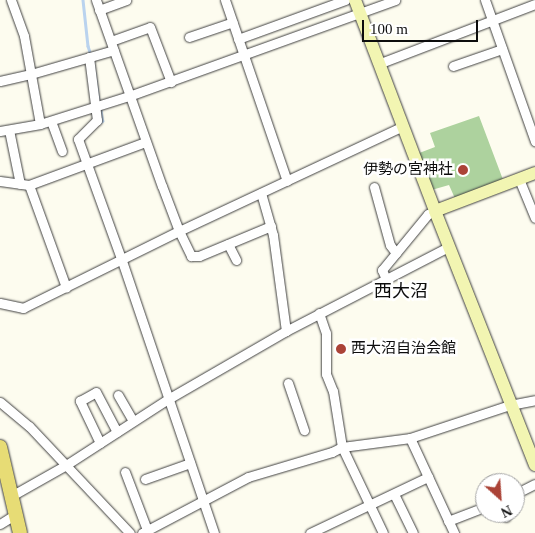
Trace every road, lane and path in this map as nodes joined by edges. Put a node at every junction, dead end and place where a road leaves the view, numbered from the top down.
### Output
1 (11, 0) edge
2 (96, 0) edge
3 (126, 0) edge
4 (225, 0) edge
5 (345, 0) edge
6 (355, 0) edge
7 (395, 0) edge
8 (485, 0) edge
9 (535, 4) edge
10 (99, 10) junction
11 (360, 12) junction
12 (492, 20) junction
13 (233, 22) junction
14 (189, 37) dead end
15 (238, 39) junction
16 (113, 45) junction
17 (502, 49) junction
18 (244, 56) junction
19 (88, 57) junction
20 (378, 64) junction
21 (453, 66) dead end
22 (31, 74) junction
23 (0, 80) edge
24 (171, 82) junction
25 (129, 96) junction
26 (96, 106) junction
27 (51, 121) junction
28 (40, 124) junction
29 (403, 126) junction
30 (5, 131) edge
31 (535, 141) edge
32 (145, 142) junction
33 (62, 150) dead end
34 (86, 163) junction
35 (535, 174) edge
36 (519, 180) junction
37 (0, 181) edge
38 (288, 181) junction
39 (24, 185) junction
40 (374, 187) dead end
41 (261, 193) junction
42 (435, 211) junction
43 (535, 218) edge
44 (271, 226) junction
45 (179, 231) junction
46 (228, 244) junction
47 (448, 248) junction
48 (396, 253) junction
49 (236, 260) dead end
50 (122, 261) junction
51 (386, 279) junction
52 (66, 287) junction
53 (0, 302) edge
54 (319, 313) junction
55 (286, 331) junction
56 (288, 383) dead end
57 (118, 395) dead end
58 (168, 399) junction
59 (535, 400) edge
60 (0, 402) edge
61 (510, 405) junction
62 (133, 421) junction
63 (304, 430) dead end
64 (117, 432) junction
65 (410, 438) junction
66 (100, 442) junction
67 (0, 447) edge
68 (342, 447) junction
69 (190, 463) junction
70 (66, 465) junction
71 (535, 465) edge
72 (125, 472) dead end
73 (428, 478) junction
74 (145, 479) dead end
75 (394, 494) junction
76 (12, 496) junction
77 (203, 501) junction
78 (370, 506) junction
79 (475, 511) edge
80 (16, 514) junction
81 (448, 521) junction
82 (0, 524) edge
83 (144, 532) edge
84 (20, 533) edge
85 (130, 533) edge
86 (214, 533) edge
87 (310, 533) edge
88 (382, 533) edge
89 (413, 533) edge
90 (454, 533) edge

1 - 22 street
2 - 10 street
3 - 10 street
4 - 13 street
5 - 15 street
6 - 11 street
7 - 11 street
8 - 12 street
9 - 12 street
10 - 16 street
11 - 18 street
11 - 20 street
12 - 17 street
12 - 20 street
13 - 14 street
13 - 15 street
15 - 18 street
16 - 19 street
16 - 24 street
16 - 25 street
17 - 21 street
17 - 31 street
18 - 24 street
18 - 38 street
19 - 22 street
19 - 26 street
20 - 29 street
22 - 23 street
22 - 28 street
24 - 25 street
25 - 26 street
25 - 32 street
26 - 27 street
26 - 34 street
27 - 28 street
27 - 33 street
28 - 30 street
29 - 38 street
29 - 42 street
30 - 39 street
32 - 34 street
32 - 45 street
34 - 39 street
34 - 50 street
35 - 36 street
36 - 42 street
36 - 43 street
37 - 39 street
38 - 41 street
39 - 52 street
40 - 48 street
41 - 44 street
41 - 45 street
42 - 47 street
42 - 48 street
44 - 46 street
44 - 55 street
45 - 46 street
45 - 50 street
46 - 49 street
47 - 51 street
47 - 61 street
48 - 51 street
50 - 52 street
50 - 58 street
51 - 54 street
52 - 53 street
54 - 55 street
54 - 68 street
55 - 58 street
56 - 63 street
57 - 62 street
58 - 62 street
58 - 69 street
59 - 61 street
60 - 70 street
61 - 65 street
61 - 71 street
62 - 64 street
64 - 66 street
64 - 66 street
65 - 68 street
65 - 73 street
66 - 70 street
67 - 76 main road
68 - 77 street
68 - 78 street
69 - 74 street
69 - 77 street
70 - 76 street
70 - 85 street
72 - 83 street
73 - 75 street
73 - 81 street
75 - 78 street
75 - 89 street
76 - 80 main road
77 - 83 street
77 - 86 street
78 - 87 street
78 - 88 street
79 - 81 street
80 - 82 street
80 - 84 main road
81 - 90 street

